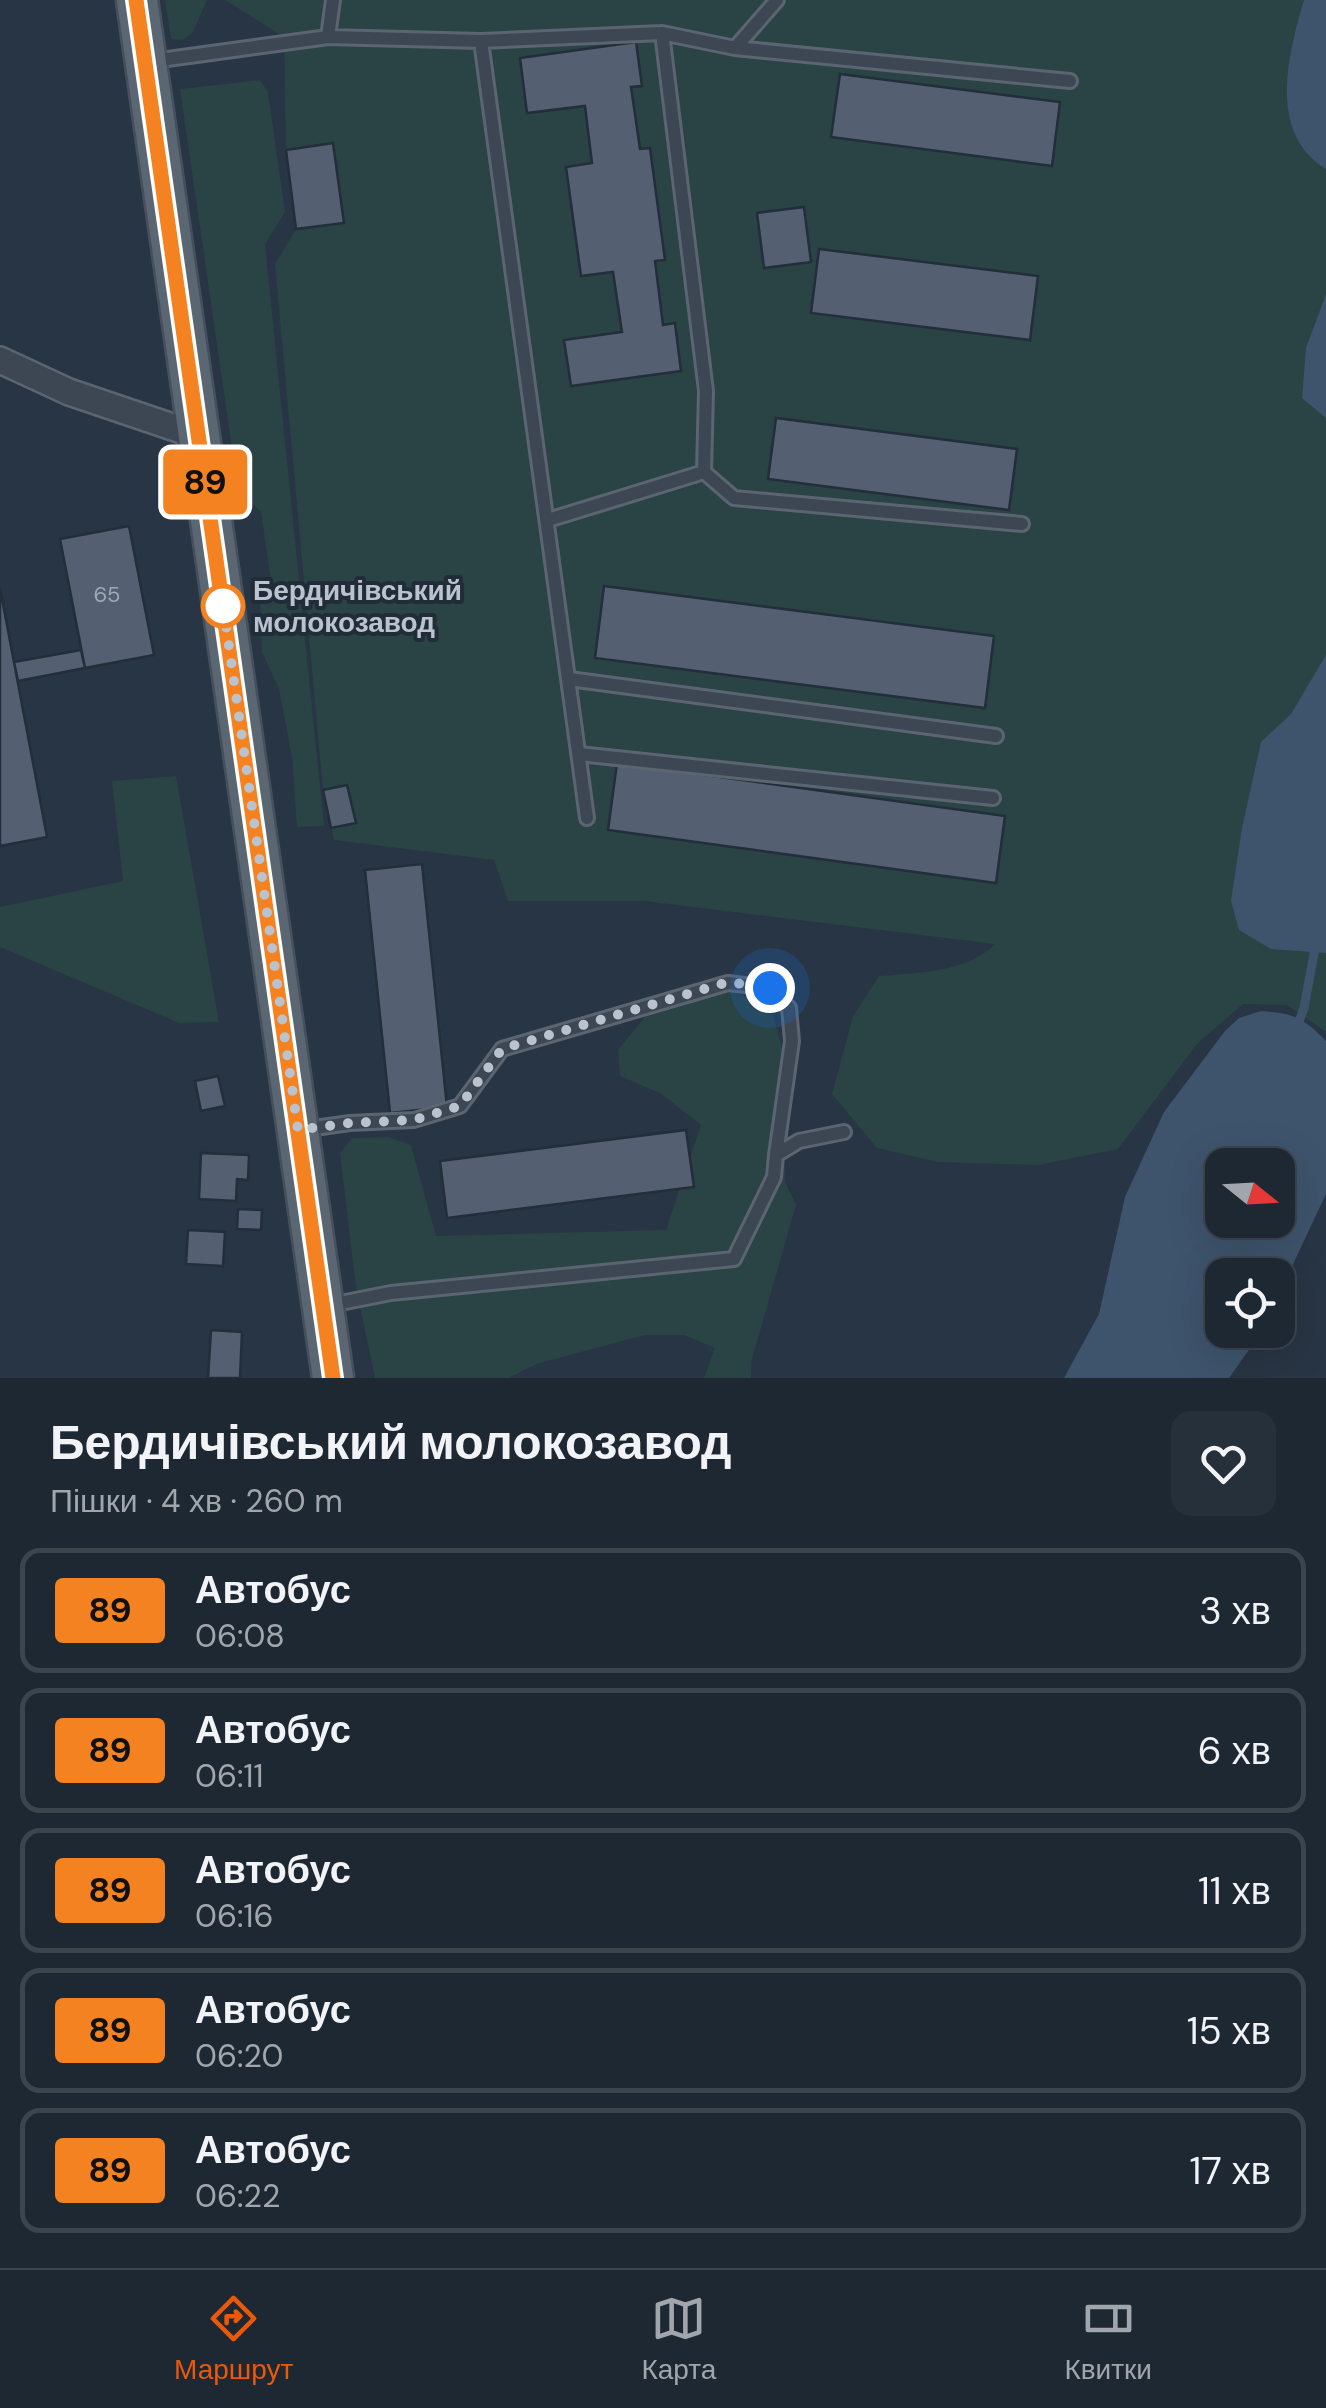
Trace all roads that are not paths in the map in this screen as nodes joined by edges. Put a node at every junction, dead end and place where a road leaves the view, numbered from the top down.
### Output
1 (136, 0) edge
2 (332, 0) edge
3 (777, 0) edge
4 (662, 33) junction
5 (328, 37) junction
6 (481, 42) junction
7 (735, 48) junction
8 (146, 62) junction
9 (1070, 81) dead end
10 (0, 360) edge
11 (199, 436) junction
12 (704, 472) junction
13 (548, 520) junction
14 (1022, 524) dead end
15 (569, 679) junction
16 (996, 736) dead end
17 (579, 754) junction
18 (993, 798) dead end
19 (588, 818) dead end
20 (298, 1130) junction
21 (844, 1132) dead end
22 (776, 1155) junction
23 (323, 1306) junction
24 (333, 1378) edge

1 - 8 main road
2 - 5 lane
3 - 7 lane
4 - 6 lane
4 - 7 lane
4 - 12 lane
5 - 6 lane
5 - 8 lane
6 - 13 lane
7 - 9 lane
8 - 11 main road
10 - 11 street
11 - 20 main road
12 - 13 lane
12 - 14 lane
13 - 15 lane
15 - 16 lane
15 - 17 lane
17 - 18 lane
17 - 19 lane
20 - 22 lane
20 - 23 main road
21 - 22 lane
22 - 23 lane
23 - 24 main road

